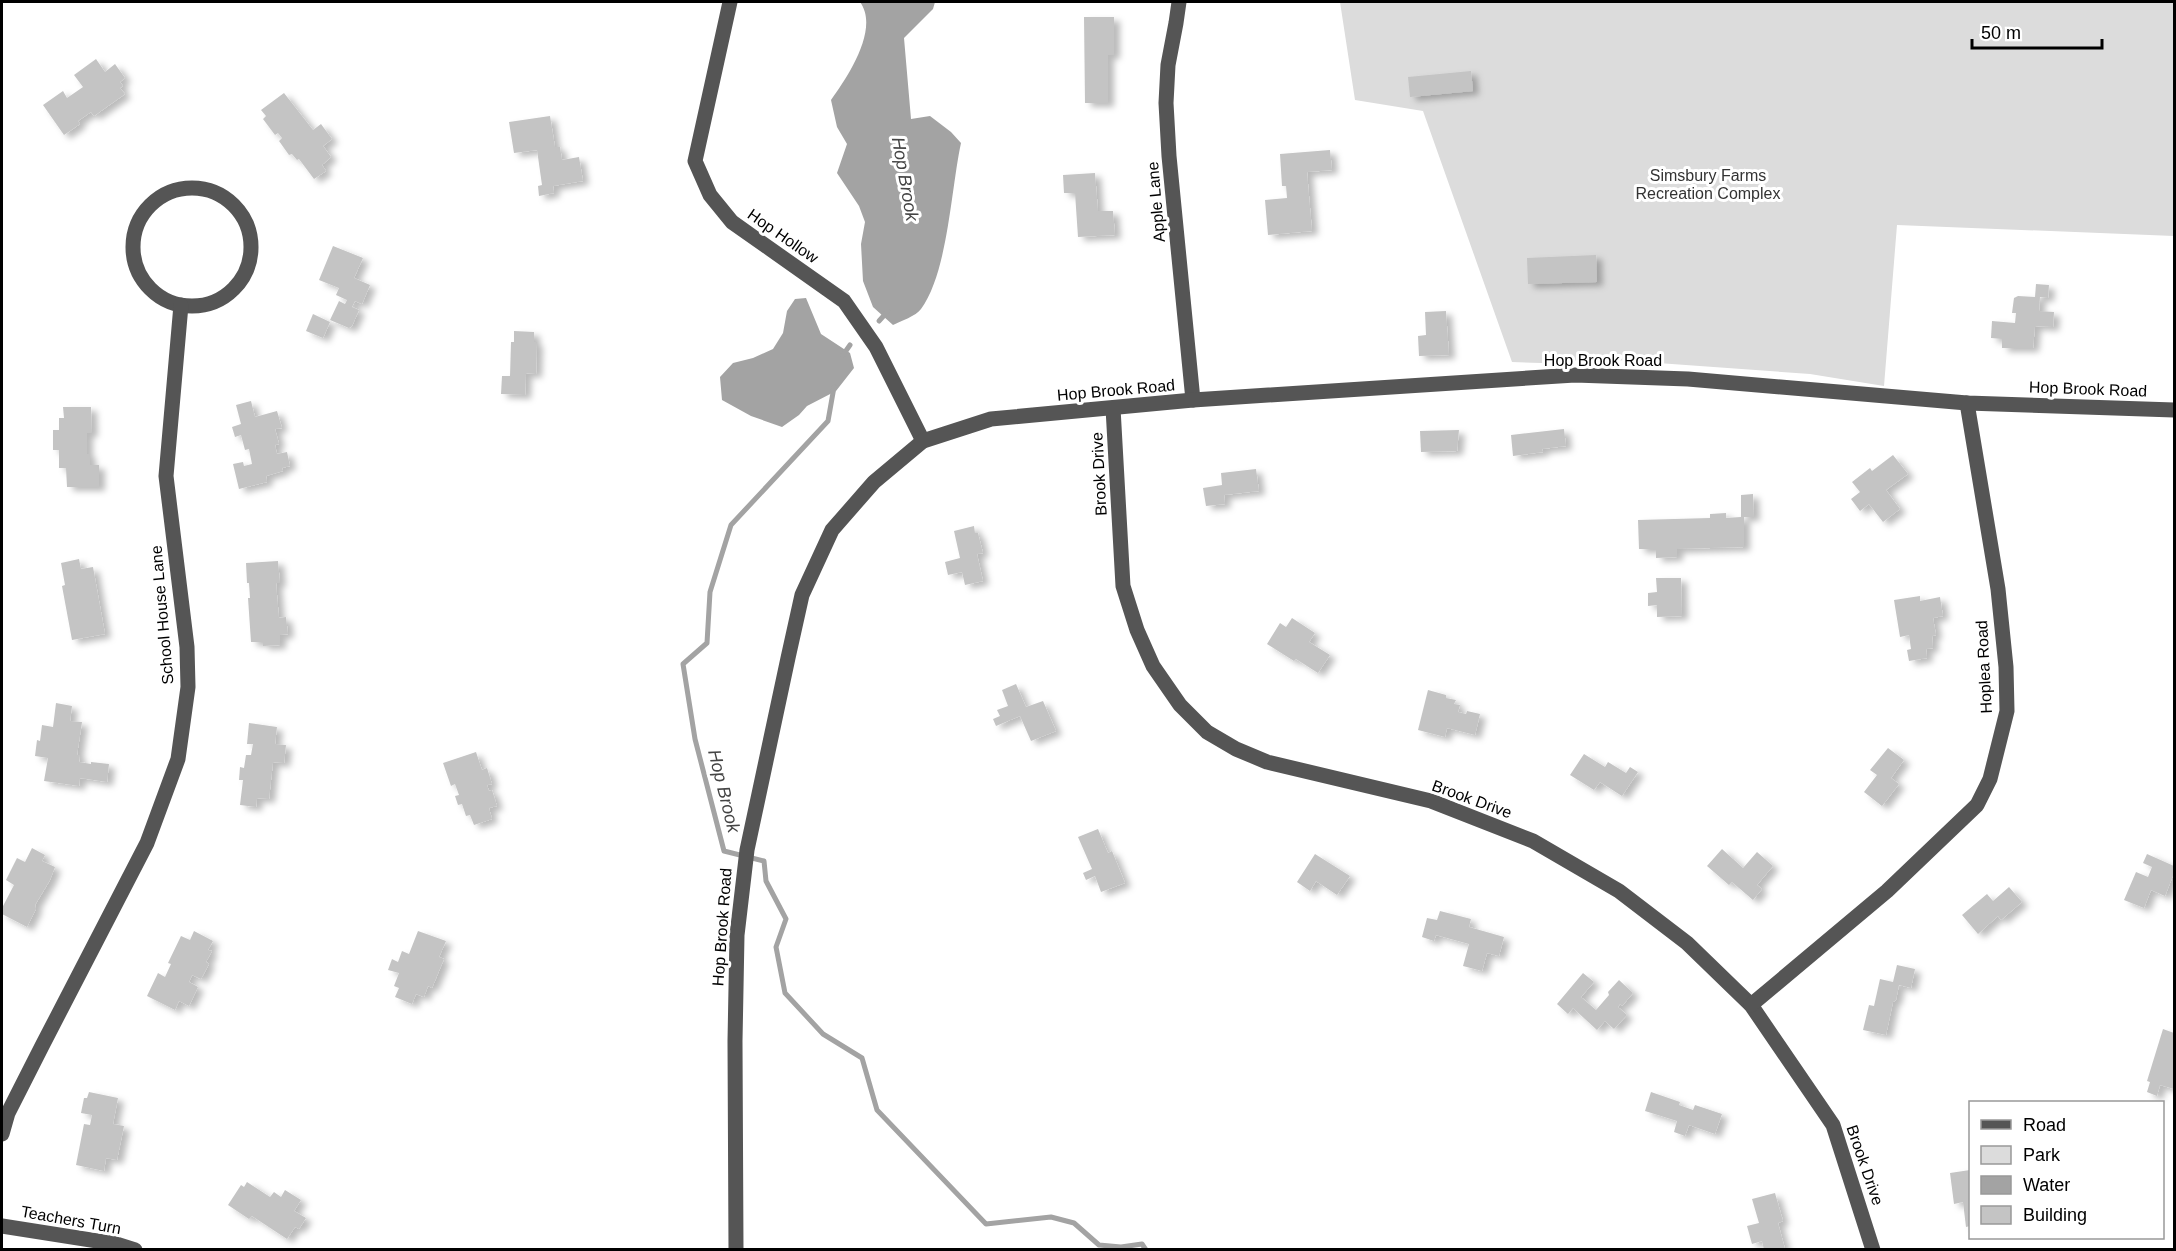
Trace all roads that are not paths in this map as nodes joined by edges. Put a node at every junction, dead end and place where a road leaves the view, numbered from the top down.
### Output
1 (730, 2) edge
2 (1179, 2) edge
3 (181, 305) junction
4 (1192, 400) junction
5 (1967, 403) junction
6 (1113, 408) junction
7 (2175, 410) edge
8 (923, 441) junction
9 (1751, 1005) junction
10 (2, 1134) edge
11 (2, 1226) edge
12 (135, 1250) edge
13 (736, 1250) edge
14 (1874, 1250) edge

1 - 8 street, Hop Hollow
2 - 4 street, Apple Lane
3 - 3 street
3 - 10 street, School House Lane
4 - 5 street, Hop Brook Road
4 - 6 street, Hop Brook Road
5 - 7 street, Hop Brook Road
5 - 9 street, Hoplea Road
6 - 8 street, Hop Brook Road
6 - 9 street, Brook Drive
8 - 13 street, Hop Brook Road
9 - 14 street, Brook Drive
11 - 12 street, Teachers Turn

